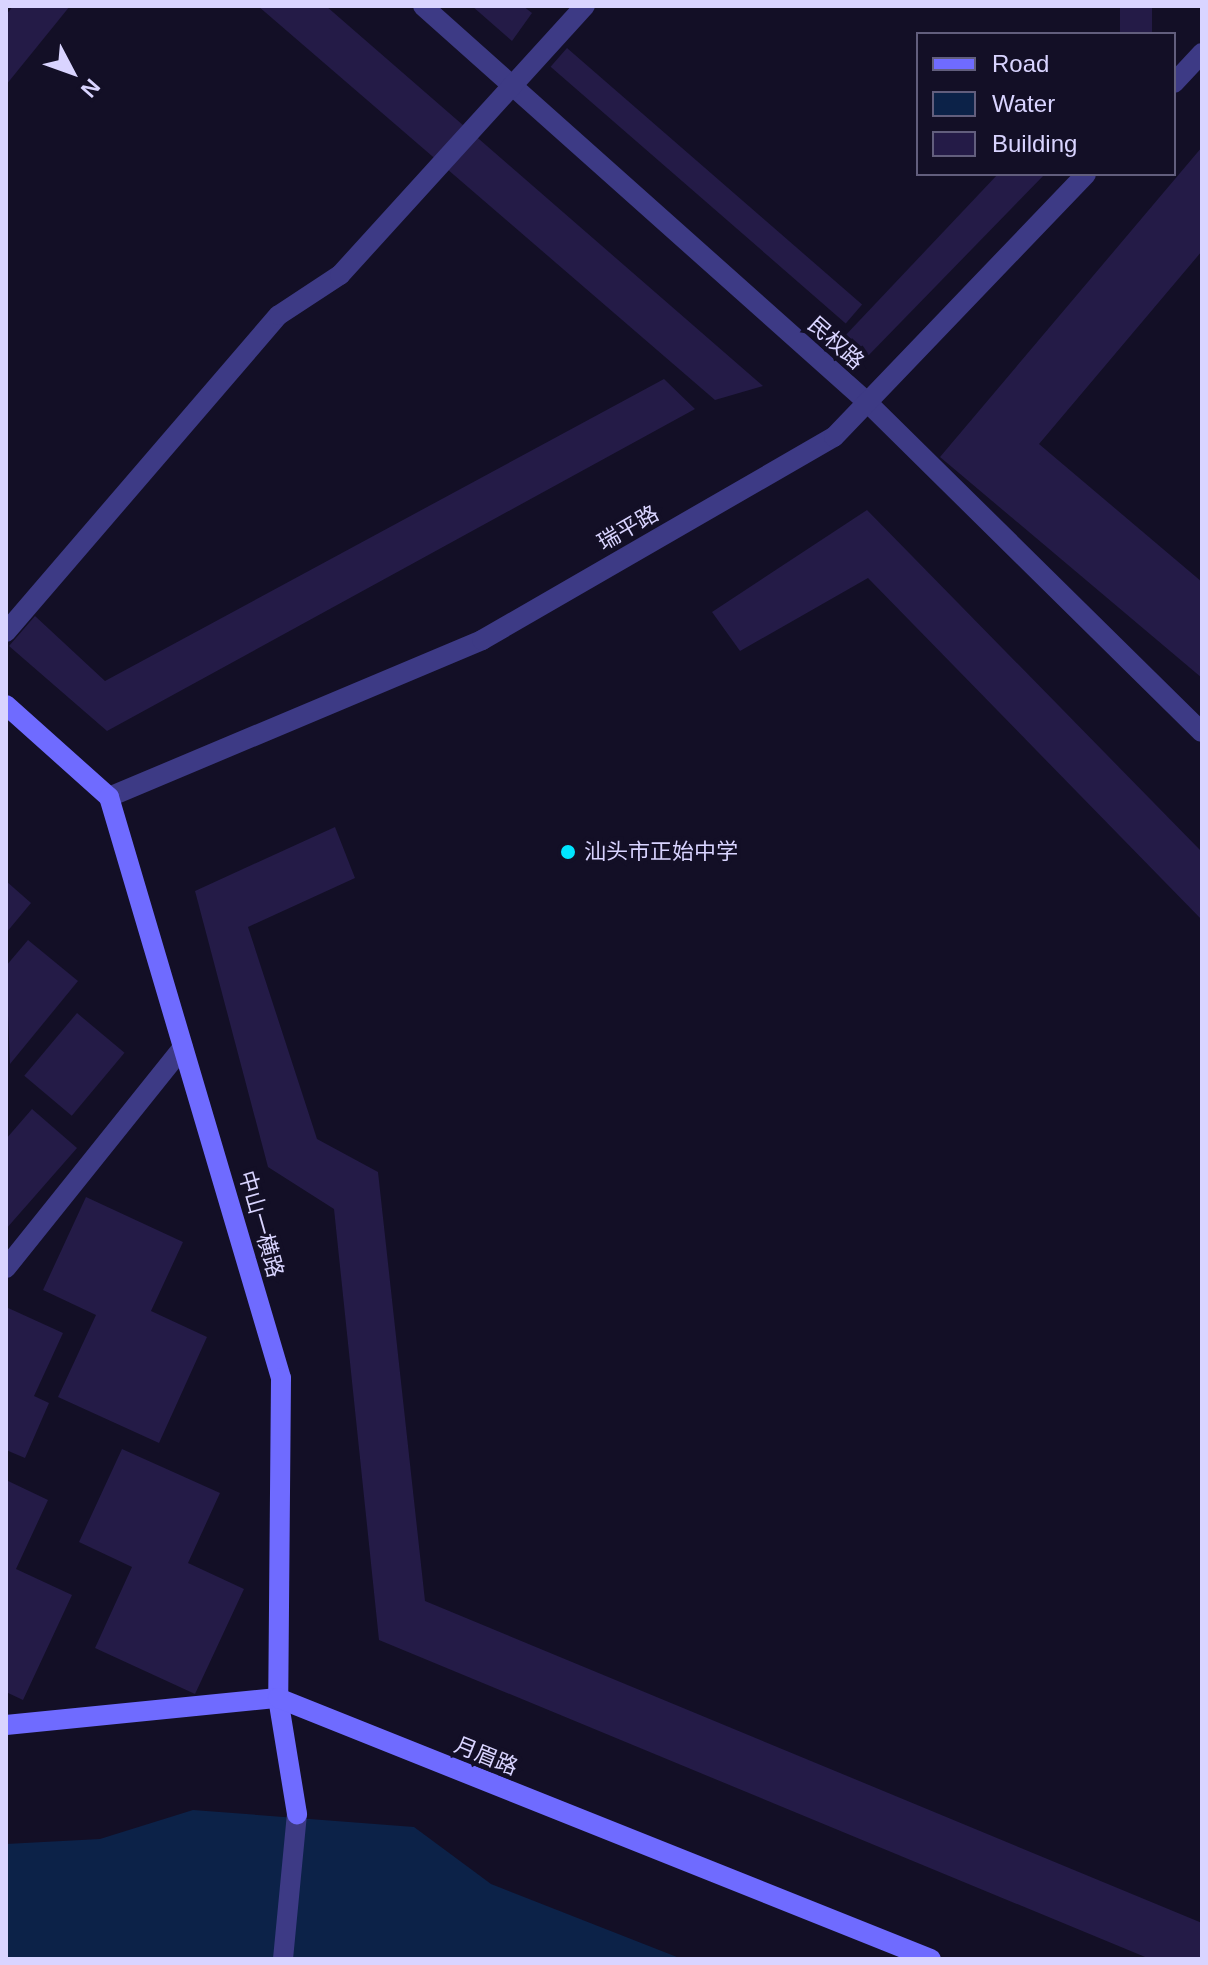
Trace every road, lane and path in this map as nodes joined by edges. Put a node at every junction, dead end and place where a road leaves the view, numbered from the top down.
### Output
1 (423, 6) edge
2 (585, 6) edge
3 (1202, 53) edge
4 (1176, 81) edge
5 (511, 85) junction
6 (1084, 176) edge
7 (867, 402) junction
8 (6, 632) edge
9 (6, 705) edge
10 (1202, 732) edge
11 (109, 797) junction
12 (183, 1047) junction
13 (6, 1268) edge
14 (278, 1698) junction
15 (6, 1725) edge
16 (283, 1959) edge
17 (931, 1959) edge

1 - 5 street, 民权路
2 - 5 street
3 - 4 street
5 - 7 street, 民权路
5 - 8 street
6 - 7 street, 瑞平路
7 - 10 street, 民权路
7 - 11 street, 瑞平路
9 - 11 street
11 - 12 street, 中山一横路
12 - 13 street
12 - 14 street, 中山一横路
14 - 15 street, 月眉路
14 - 16 street, 中山一横路
14 - 17 street, 月眉路

